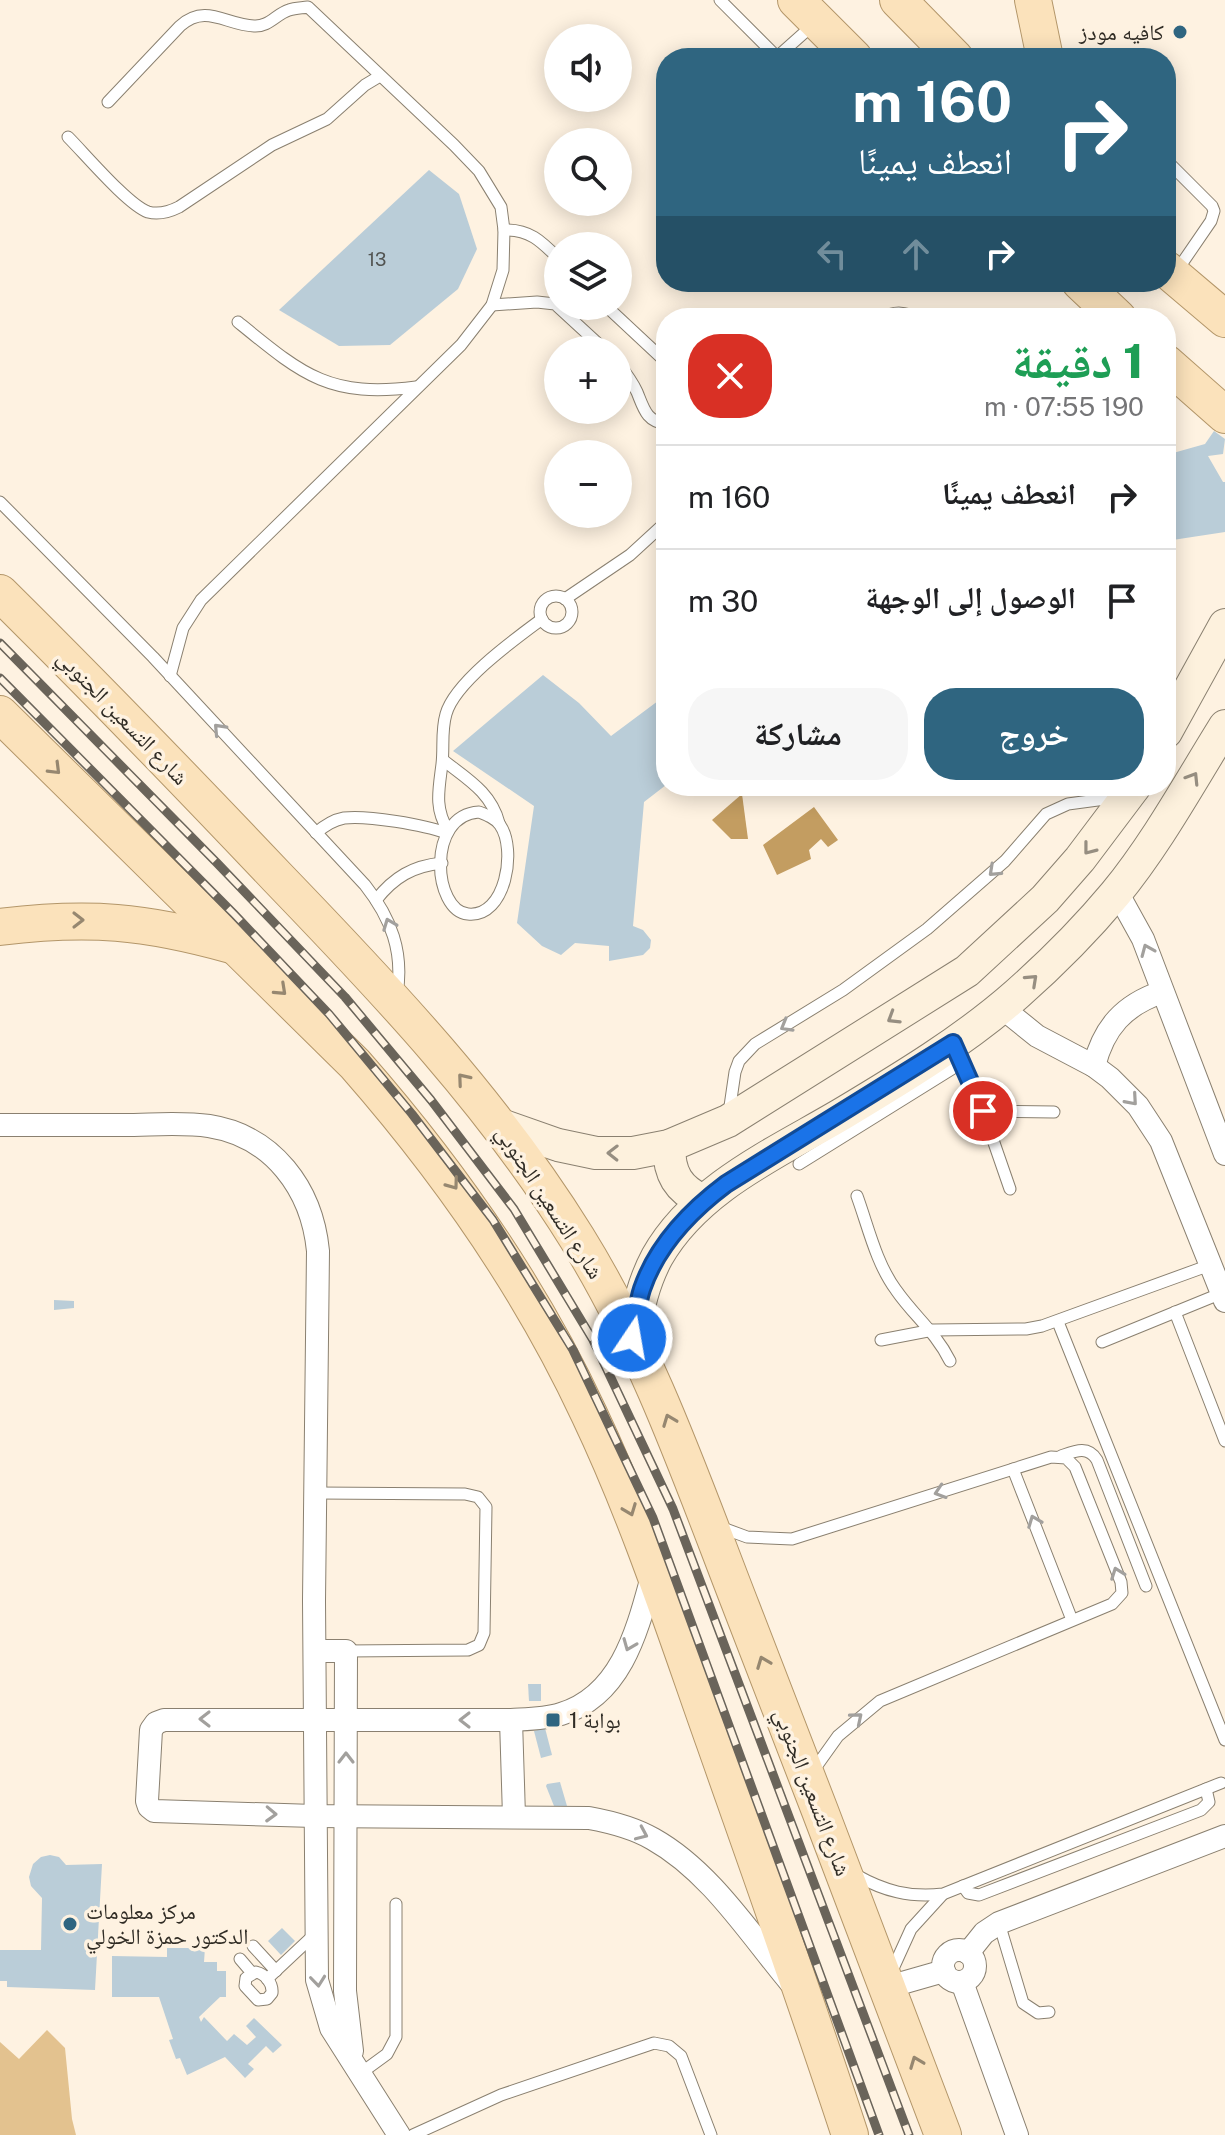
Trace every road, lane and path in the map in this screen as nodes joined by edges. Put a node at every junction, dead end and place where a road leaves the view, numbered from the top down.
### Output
1 (201, 0) edge
2 (720, 0) edge
3 (898, 0) edge
4 (1033, 0) edge
5 (305, 3) edge
6 (806, 11) edge
7 (203, 14) junction
8 (768, 48) edge
9 (784, 48) edge
10 (844, 48) edge
11 (945, 48) edge
12 (1043, 48) edge
13 (380, 76) junction
14 (108, 102) dead end
15 (68, 137) dead end
16 (1176, 170) edge
17 (504, 230) junction
18 (544, 245) edge
19 (1176, 265) edge
20 (1176, 278) edge
21 (1091, 292) edge
22 (492, 305) junction
23 (1107, 308) edge
24 (1225, 319) edge
25 (621, 320) edge
26 (238, 322) dead end
27 (590, 336) edge
28 (656, 353) edge
29 (1176, 372) edge
30 (632, 384) edge
31 (416, 387) junction
32 (1225, 415) edge
33 (656, 421) edge
34 (0, 502) edge
35 (656, 531) edge
36 (0, 593) edge
37 (565, 599) junction
38 (542, 619) junction
39 (1225, 625) edge
40 (170, 676) junction
41 (0, 714) edge
42 (1176, 714) edge
43 (1225, 726) edge
44 (443, 760) junction
45 (1107, 796) edge
46 (1128, 796) edge
47 (500, 824) junction
48 (447, 832) junction
49 (316, 833) junction
50 (442, 863) junction
51 (1117, 892) junction
52 (376, 900) junction
53 (0, 927) edge
54 (234, 946) junction
55 (1162, 992) junction
56 (396, 1000) junction
57 (1001, 1007) junction
58 (958, 1052) junction
59 (1094, 1066) junction
60 (983, 1111) junction
61 (1054, 1112) dead end
62 (728, 1121) junction
63 (0, 1125) edge
64 (501, 1125) junction
65 (669, 1146) junction
66 (1225, 1154) edge
67 (799, 1164) dead end
68 (1010, 1189) dead end
69 (857, 1196) dead end
70 (703, 1201) junction
71 (1210, 1265) junction
72 (1223, 1297) edge
73 (1175, 1312) junction
74 (1058, 1322) junction
75 (933, 1330) junction
76 (632, 1338) junction
77 (881, 1340) dead end
78 (1102, 1342) dead end
79 (950, 1361) dead end
80 (1225, 1441) edge
81 (1061, 1456) junction
82 (1013, 1469) junction
83 (317, 1493) junction
84 (708, 1522) junction
85 (653, 1571) junction
86 (1146, 1586) dead end
87 (1072, 1620) junction
88 (315, 1651) junction
89 (346, 1651) junction
90 (315, 1719) junction
91 (346, 1719) junction
92 (511, 1720) junction
93 (1225, 1740) edge
94 (809, 1779) junction
95 (1221, 1783) dead end
96 (1206, 1789) junction
97 (346, 1815) junction
98 (314, 1816) junction
99 (514, 1816) junction
100 (1225, 1836) edge
101 (841, 1863) junction
102 (963, 1886) junction
103 (345, 1889) junction
104 (315, 1890) junction
105 (943, 1894) junction
106 (396, 1904) dead end
107 (999, 1923) junction
108 (315, 1934) junction
109 (345, 1934) junction
110 (253, 1946) dead end
111 (240, 1959) dead end
112 (252, 1973) junction
113 (272, 1975) junction
114 (953, 1976) junction
115 (888, 1987) junction
116 (806, 2001) junction
117 (1049, 2012) dead end
118 (357, 2066) junction
119 (399, 2135) edge
120 (413, 2135) edge
121 (711, 2135) edge
122 (850, 2135) edge
123 (943, 2135) edge
124 (1017, 2135) edge

1 - 7 lane
2 - 8 lane
3 - 11 main road
4 - 12 main road
5 - 7 lane
5 - 13 lane
6 - 9 lane
6 - 10 main road
7 - 14 lane
13 - 15 lane
13 - 17 lane
16 - 19 lane
17 - 18 lane
17 - 22 lane
20 - 24 main road
21 - 23 main road
22 - 27 lane
22 - 31 lane
25 - 28 lane
26 - 31 lane
29 - 32 main road
30 - 33 lane
31 - 40 lane
34 - 40 lane
35 - 37 lane
36 - 56 main road, شارع التسعين الجنوبي
37 - 38 lane
37 - 38 lane
38 - 44 lane
39 - 42 street
49 -> 40 lane
41 -> 54 main road
51 -> 43 street
44 - 47 lane
44 - 48 lane
45 -> 62 lane
46 -> 62 street
47 - 48 lane
47 - 50 lane
48 - 49 lane
48 - 50 lane
49 - 52 lane
50 - 52 lane
55 -> 51 street
57 -> 51 street
56 -> 52 lane
53 -> 54 main road
54 -> 85 main road
55 - 59 street
55 - 66 street
64 -> 56 main road, شارع التسعين الجنوبي
57 - 58 street
57 - 59 street
58 - 60 lane
58 - 67 lane
58 - 70 street
59 -> 71 street
60 - 61 lane
60 - 68 lane
62 - 65 street
63 - 83 street
65 -> 64 street
64 - 76 main road, شارع التسعين الجنوبي
65 - 70 street
69 - 75 lane
70 - 76 street
71 - 72 street
71 - 74 lane
72 - 73 lane
73 - 78 lane
73 - 80 lane
74 - 75 lane
74 - 93 lane
75 - 77 lane
75 - 79 lane
84 -> 76 main road, شارع التسعين الجنوبي
81 - 82 lane
81 - 86 lane
87 -> 81 lane
82 -> 84 lane
87 -> 82 lane
83 - 88 street
83 - 89 lane
94 -> 84 main road, شارع التسعين الجنوبي
85 -> 92 street
85 - 116 main road
94 -> 87 lane
88 - 89 street
88 - 90 street
89 - 91 street
90 - 91 street
90 - 98 street
90 -> 98 street
92 -> 91 street
97 -> 91 street
92 - 99 street
94 - 101 main road, شارع التسعين الجنوبي
95 - 96 lane
96 - 102 lane
96 - 102 lane
97 - 98 street
97 - 99 street
97 - 103 street
98 - 104 street
99 -> 116 street
100 - 107 street
101 - 105 lane
101 - 115 main road, شارع التسعين الجنوبي
102 - 105 lane
103 - 104 street
103 - 109 street
104 - 108 street
105 - 115 lane
106 - 118 lane
107 - 114 street
107 - 117 lane
108 - 109 street
108 - 113 lane
108 -> 118 street
109 - 118 street
110 - 113 lane
111 - 112 lane
112 - 113 lane
112 - 113 lane
114 - 115 street
114 - 124 street
123 -> 115 main road, شارع التسعين الجنوبي
116 - 122 main road
118 - 119 street
120 - 121 lane

